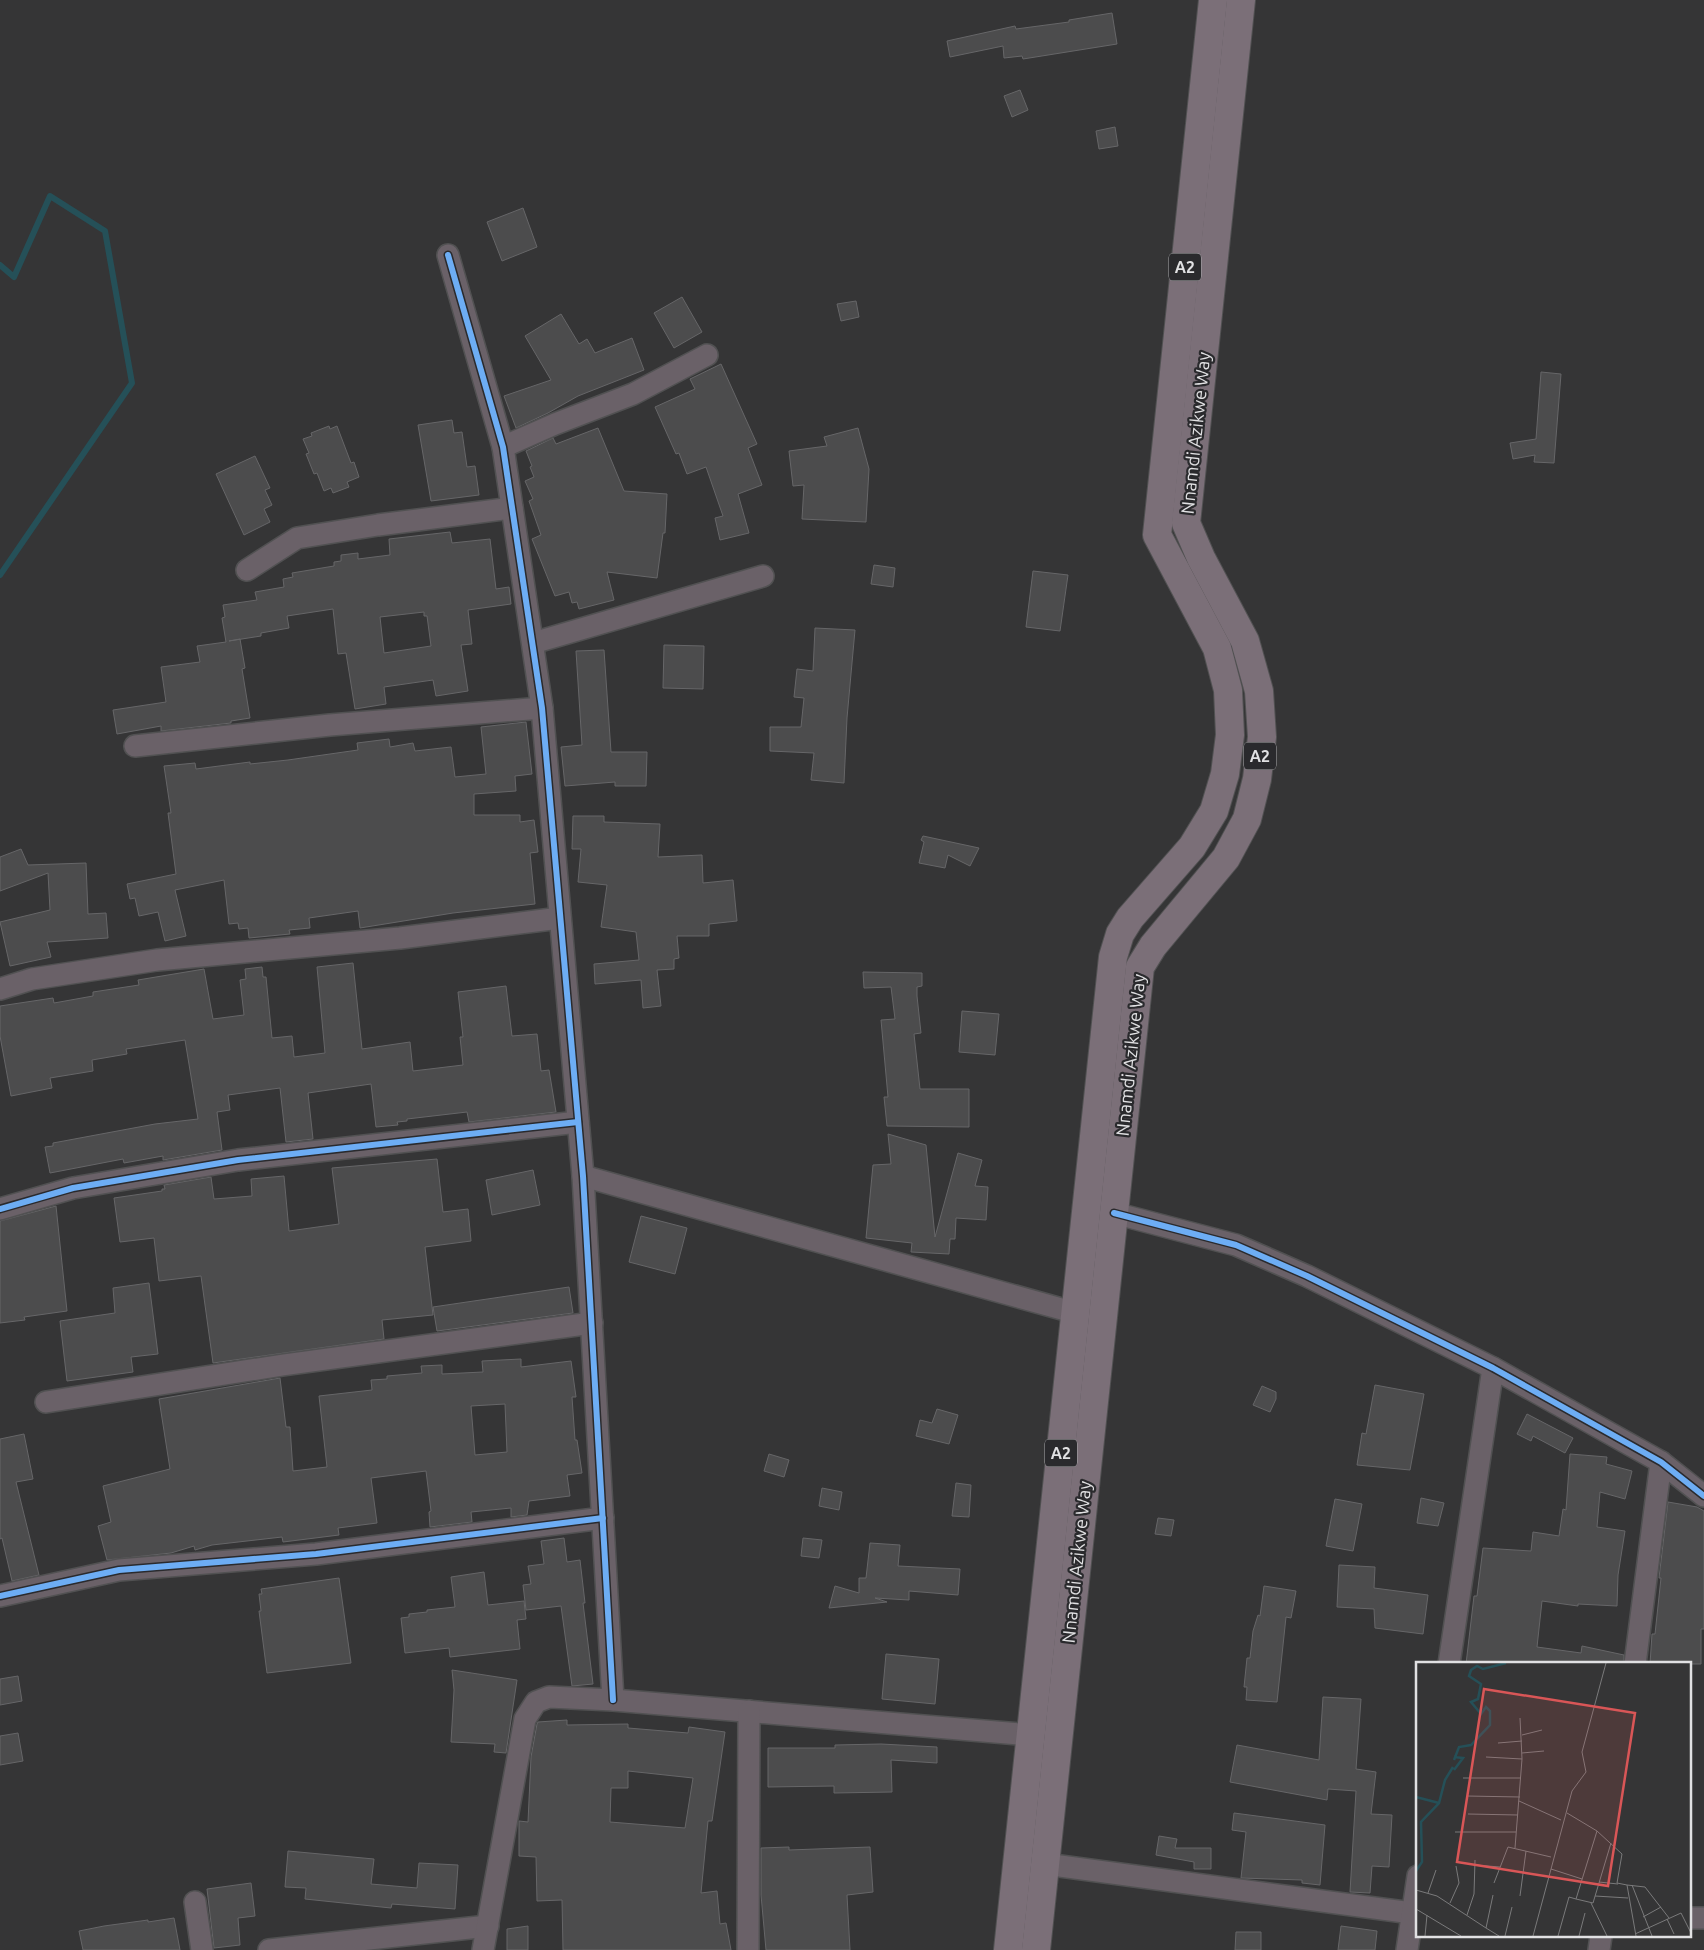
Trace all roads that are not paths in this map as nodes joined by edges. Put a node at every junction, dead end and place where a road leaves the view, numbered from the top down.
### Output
1 (1213, 0) edge
2 (1241, 0) edge
3 (448, 255) dead end
4 (708, 355) dead end
5 (503, 446) junction
6 (512, 508) junction
7 (247, 570) dead end
8 (763, 576) dead end
9 (533, 643) junction
10 (542, 708) junction
11 (135, 746) dead end
12 (560, 918) junction
13 (0, 989) edge
14 (578, 1122) junction
15 (582, 1176) junction
16 (0, 1209) edge
17 (1114, 1213) junction
18 (1076, 1313) junction
19 (592, 1323) junction
20 (1493, 1368) junction
21 (46, 1402) dead end
22 (1661, 1462) junction
23 (1704, 1496) edge
24 (603, 1518) junction
25 (0, 1596) edge
26 (1449, 1662) edge
27 (1635, 1662) edge
28 (613, 1700) junction
29 (749, 1711) junction
30 (1031, 1735) junction
31 (1045, 1864) junction
32 (1416, 1888) edge
33 (195, 1902) dead end
34 (1412, 1913) junction
35 (488, 1926) junction
36 (202, 1950) edge
37 (269, 1950) edge
38 (483, 1950) edge
39 (748, 1950) edge
40 (1008, 1950) edge
41 (1036, 1950) edge
42 (1407, 1950) edge

1 - 18 highway, Nnamdi Azikwe Way / A2
2 - 17 highway, Nnamdi Azikwe Way / A2
3 - 5 street
4 - 5 street
5 - 6 street
6 - 7 street
6 - 9 street
8 - 9 street
9 - 10 street
10 - 11 street
10 - 12 street
12 - 13 street
12 - 14 street
14 - 15 street
14 - 16 street
15 - 18 street
15 - 19 street
17 - 20 street
17 - 31 highway, Nnamdi Azikwe Way / A2
18 - 30 highway, Nnamdi Azikwe Way / A2
19 - 21 street
19 - 24 street
20 - 22 street
20 - 26 street
22 - 23 street
22 - 27 street
24 - 25 street
24 - 28 street
28 - 29 street
28 - 35 street
29 - 30 street
29 - 39 street
30 - 40 highway, Nnamdi Azikwe Way / A2
31 - 34 street
31 - 41 highway, Nnamdi Azikwe Way / A2
32 - 34 street
33 - 36 street
34 - 42 street
35 - 37 street
35 - 38 street

